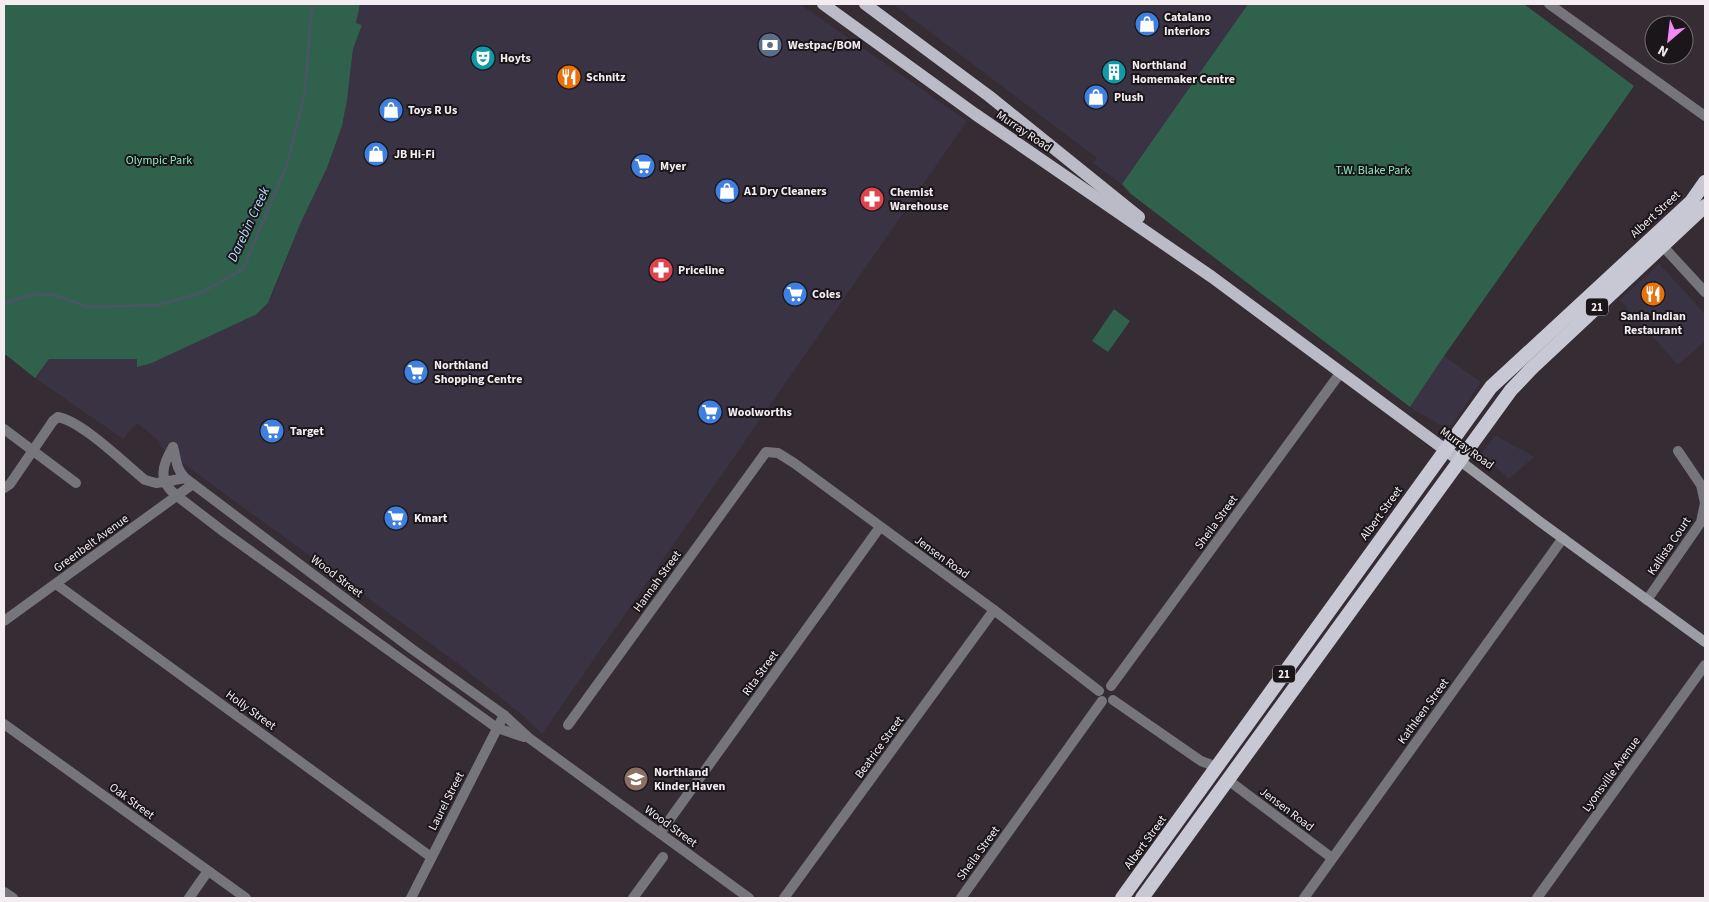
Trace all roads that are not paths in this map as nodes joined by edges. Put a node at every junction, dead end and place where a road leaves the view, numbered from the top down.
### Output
1 (823, 4) edge
2 (865, 4) edge
3 (1549, 4) edge
4 (989, 96) junction
5 (975, 114) junction
6 (1705, 116) edge
7 (1705, 182) edge
8 (1705, 206) edge
9 (1658, 242) junction
10 (1212, 277) junction
11 (1705, 292) edge
12 (1527, 362) junction
13 (1341, 372) junction
14 (4, 429) edge
15 (1445, 449) junction
16 (33, 450) junction
17 (1678, 451) dead end
18 (766, 452) joint
19 (1459, 460) junction
20 (189, 481) junction
21 (164, 482) junction
22 (76, 483) dead end
23 (4, 488) edge
24 (176, 496) junction
25 (227, 510) junction
26 (880, 527) junction
27 (224, 532) junction
28 (1563, 538) junction
29 (56, 584) junction
30 (1647, 600) junction
31 (1335, 602) junction
32 (994, 610) junction
33 (1349, 612) junction
34 (4, 621) edge
35 (1705, 642) edge
36 (1705, 664) edge
37 (1105, 697) junction
38 (504, 715) junction
39 (4, 724) edge
40 (568, 725) dead end
41 (497, 728) junction
42 (530, 738) junction
43 (1217, 767) junction
44 (1228, 780) junction
45 (660, 832) junction
46 (663, 856) dead end
47 (431, 857) junction
48 (1332, 858) junction
49 (208, 871) junction
50 (4, 892) edge
51 (13, 898) edge
52 (189, 898) edge
53 (246, 898) edge
54 (410, 898) edge
55 (634, 898) edge
56 (749, 898) edge
57 (784, 898) edge
58 (961, 898) edge
59 (1122, 898) edge
60 (1142, 898) edge
61 (1304, 898) edge
62 (1537, 898) edge

1 - 5 main road, Murray Road
2 - 4 main road, Murray Road
3 - 6 street
4 - 5 main road
4 - 10 main road, Murray Road
5 - 10 main road, Murray Road
7 - 9 highway, Albert Street / 21
8 - 9 highway, Albert Street / 21
9 - 11 street
9 - 12 highway, Albert Street / 21
10 - 13 main road, Murray Road
12 - 15 highway, Albert Street / 21
12 - 19 highway, Albert Street / 21
13 - 15 main road, Murray Road
13 - 37 street, Sheila Street
14 - 16 street
15 - 19 main road, Murray Road
15 - 31 highway, Albert Street / 21
16 - 21 street
16 - 22 street
16 - 23 street
17 - 30 street, Kallista Court
18 - 26 street, Jensen Road
18 - 40 street, Hannah Street
19 - 28 main road, Murray Road
19 - 33 highway, Albert Street / 21
20 - 21 street
20 - 21 street, Wood Street
20 - 24 street, Greenbelt Avenue
20 - 25 street, Wood Street
21 - 24 street, Wood Street
24 - 27 street, Wood Street
24 - 29 street, Greenbelt Avenue
25 - 27 street
25 - 38 street, Wood Street
26 - 32 street, Jensen Road
26 - 45 street, Rita Street
27 - 41 street, Wood Street
28 - 30 main road, Murray Road
28 - 48 street, Kathleen Street
29 - 34 street, Greenbelt Avenue
29 - 47 street, Holly Street
30 - 35 main road, Murray Road
31 - 33 highway
31 - 43 highway, Albert Street / 21
32 - 37 street, Jensen Road
32 - 57 street, Beatrice Street
33 - 44 highway, Albert Street / 21
36 - 62 street, Lyonsville Avenue
37 - 43 street, Jensen Road
37 - 58 street, Sheila Street
38 - 41 street, Laurel Street
38 - 42 street, Wood Street
39 - 49 street, Oak Street
41 - 42 street, Wood Street
41 - 47 street, Laurel Street
42 - 45 street, Wood Street
43 - 59 highway, Albert Street / 21
44 - 48 street, Jensen Road
44 - 60 highway, Albert Street / 21
45 - 56 street, Wood Street
46 - 55 street
47 - 54 street, Laurel Street
48 - 61 street, Kathleen Street
49 - 52 street
49 - 53 street, Oak Street
50 - 51 street

